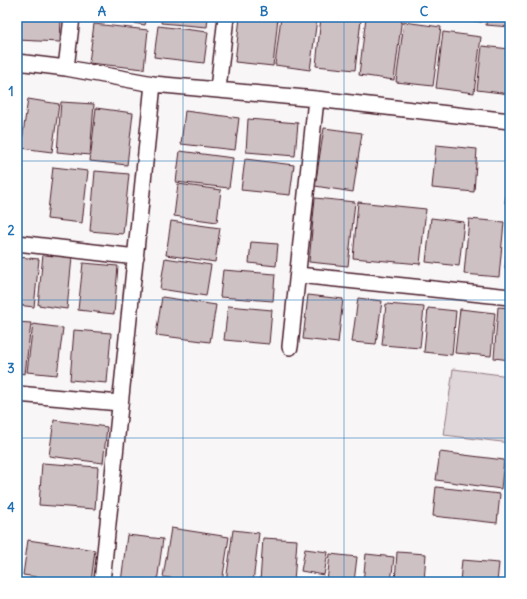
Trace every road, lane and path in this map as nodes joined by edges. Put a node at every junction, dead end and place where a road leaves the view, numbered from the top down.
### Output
1 (72, 17) edge
2 (226, 17) edge
3 (17, 62) edge
4 (66, 68) junction
5 (153, 84) junction
6 (218, 89) junction
7 (316, 99) junction
8 (510, 121) edge
9 (17, 243) edge
10 (136, 257) junction
11 (298, 275) junction
12 (510, 297) edge
13 (290, 347) dead end
14 (17, 394) edge
15 (120, 403) junction
16 (102, 582) edge

1 - 4 street
2 - 6 street
3 - 4 street
4 - 5 street
5 - 6 street
5 - 10 street
6 - 7 street
7 - 8 street
7 - 11 street
9 - 10 street
10 - 15 street
11 - 12 street
11 - 13 street
14 - 15 street
15 - 16 street

